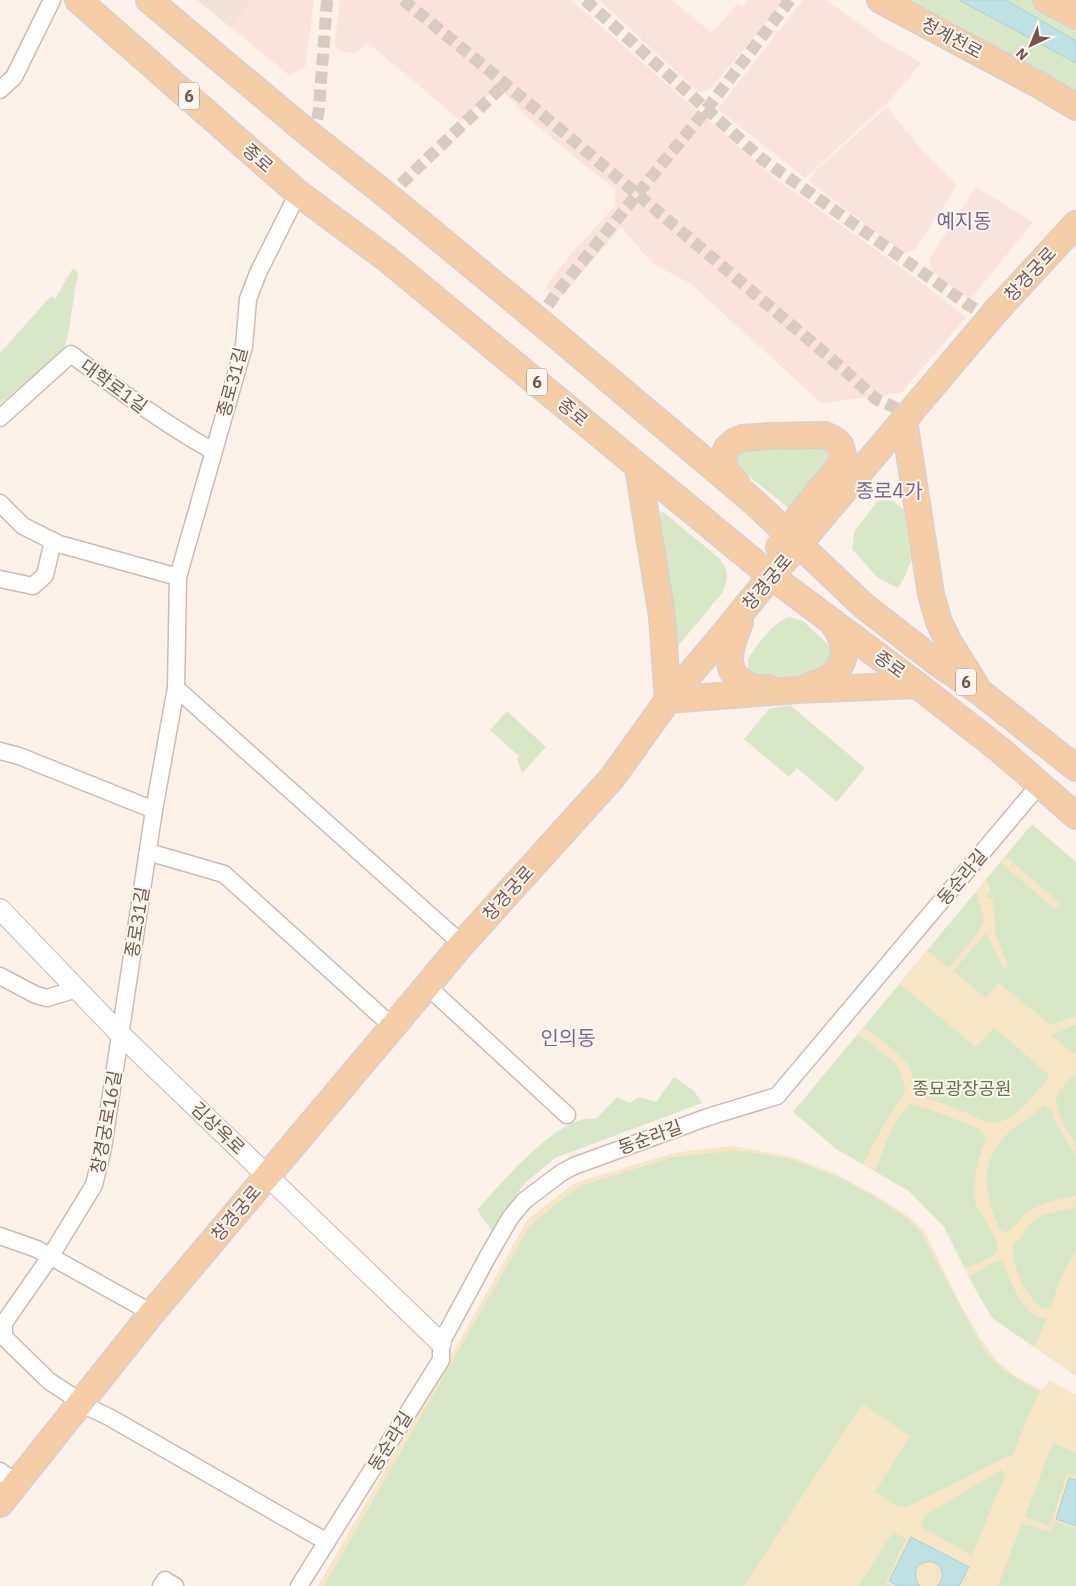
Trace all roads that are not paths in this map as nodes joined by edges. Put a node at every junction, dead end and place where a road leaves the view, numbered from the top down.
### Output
1 (52, 0) edge
2 (78, 0) edge
3 (150, 0) edge
4 (880, 0) edge
5 (1046, 0) edge
6 (1076, 16) edge
7 (0, 90) edge
8 (1076, 107) edge
9 (298, 193) junction
10 (1076, 224) edge
11 (0, 418) edge
12 (904, 420) junction
13 (213, 451) junction
14 (638, 467) junction
15 (754, 502) junction
16 (0, 503) edge
17 (794, 539) junction
18 (53, 541) junction
19 (770, 576) junction
20 (178, 577) junction
21 (0, 579) edge
22 (744, 610) junction
23 (832, 622) junction
24 (918, 684) junction
25 (176, 688) junction
26 (980, 692) junction
27 (668, 700) junction
28 (0, 751) edge
29 (1076, 768) edge
30 (1039, 785) junction
31 (154, 810) junction
32 (1076, 816) edge
33 (148, 852) junction
34 (0, 909) edge
35 (462, 944) junction
36 (0, 976) edge
37 (427, 986) junction
38 (77, 989) junction
39 (393, 1027) junction
40 (120, 1035) junction
41 (567, 1114) dead end
42 (268, 1176) junction
43 (0, 1236) edge
44 (50, 1257) junction
45 (152, 1314) junction
46 (441, 1343) junction
47 (82, 1402) junction
48 (8, 1477) edge
49 (0, 1504) edge
50 (326, 1542) junction
51 (161, 1586) edge
52 (175, 1586) edge
53 (299, 1586) edge

1 - 7 street
2 - 9 main road, 종로 / 6
3 - 15 main road, 종로 / 6
4 - 8 main road, 청계천로
5 - 6 main road
9 - 13 street, 종로31길
9 - 14 main road, 종로 / 6
10 - 12 main road, 창경궁로
11 - 13 street, 대학로1길
12 - 17 main road, 창경궁로
12 - 26 main road
13 - 20 street, 종로31길
14 - 19 main road, 종로 / 6
14 - 27 main road
15 - 17 main road, 종로 / 6
15 - 17 main road
16 - 18 street
17 - 19 main road, 창경궁로
17 - 26 main road, 종로 / 6
18 - 20 street
18 - 21 street
19 - 22 main road, 창경궁로
19 - 23 main road, 종로 / 6
20 - 25 street, 종로31길
22 - 23 main road
22 - 27 main road, 창경궁로
23 - 24 main road, 종로 / 6
24 - 27 main road
24 - 30 main road, 종로 / 6
25 - 31 street, 종로31길
25 - 35 street
26 - 29 main road, 종로 / 6
27 - 35 main road, 창경궁로
28 - 31 street
30 - 32 main road, 종로 / 6
30 - 46 street, 동순라길
31 - 33 street, 종로31길
33 - 39 street
33 - 40 street, 종로31길
34 - 38 street
35 - 37 main road, 창경궁로
36 - 38 street
37 - 39 main road, 창경궁로
37 - 41 street
38 - 40 street
39 - 42 main road, 창경궁로
40 - 42 street
40 - 44 street, 창경궁로16길
42 - 45 main road, 창경궁로
42 - 46 street
43 - 44 street
44 - 45 street
44 - 47 street
45 - 47 main road, 창경궁로
46 - 50 street, 동순라길
47 - 48 main road, 창경궁로
47 - 50 street
48 - 49 main road, 창경궁로
50 - 53 street, 동순라길
51 - 52 street

